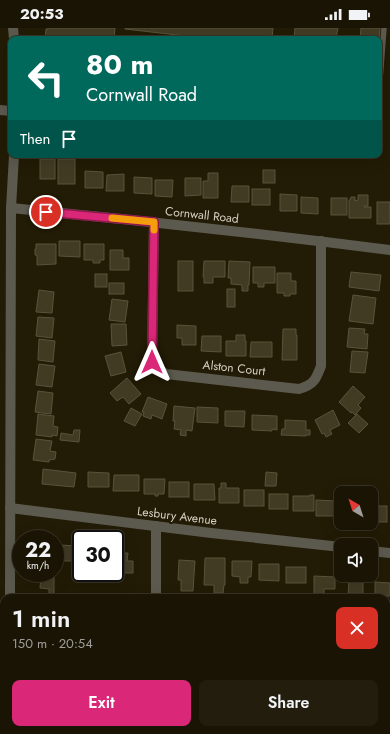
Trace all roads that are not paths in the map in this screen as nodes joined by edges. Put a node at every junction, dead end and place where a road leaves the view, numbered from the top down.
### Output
1 (384, 28) edge
2 (382, 54) edge
3 (14, 158) edge
4 (11, 208) junction
5 (154, 222) junction
6 (322, 242) junction
7 (390, 250) edge
8 (10, 508) junction
9 (156, 526) junction
10 (334, 546) edge
11 (378, 552) edge
12 (390, 553) edge
13 (10, 594) edge
14 (156, 594) edge

1 - 2 lane
3 - 4 street
4 - 5 street, Cornwall Road
4 - 8 street
5 - 6 street, Cornwall Road
5 - 6 street, Alston Court
6 - 7 street, Cornwall Road
8 - 9 street, Lesbury Avenue
8 - 13 street
9 - 10 street, Lesbury Avenue
9 - 14 street
11 - 12 street

